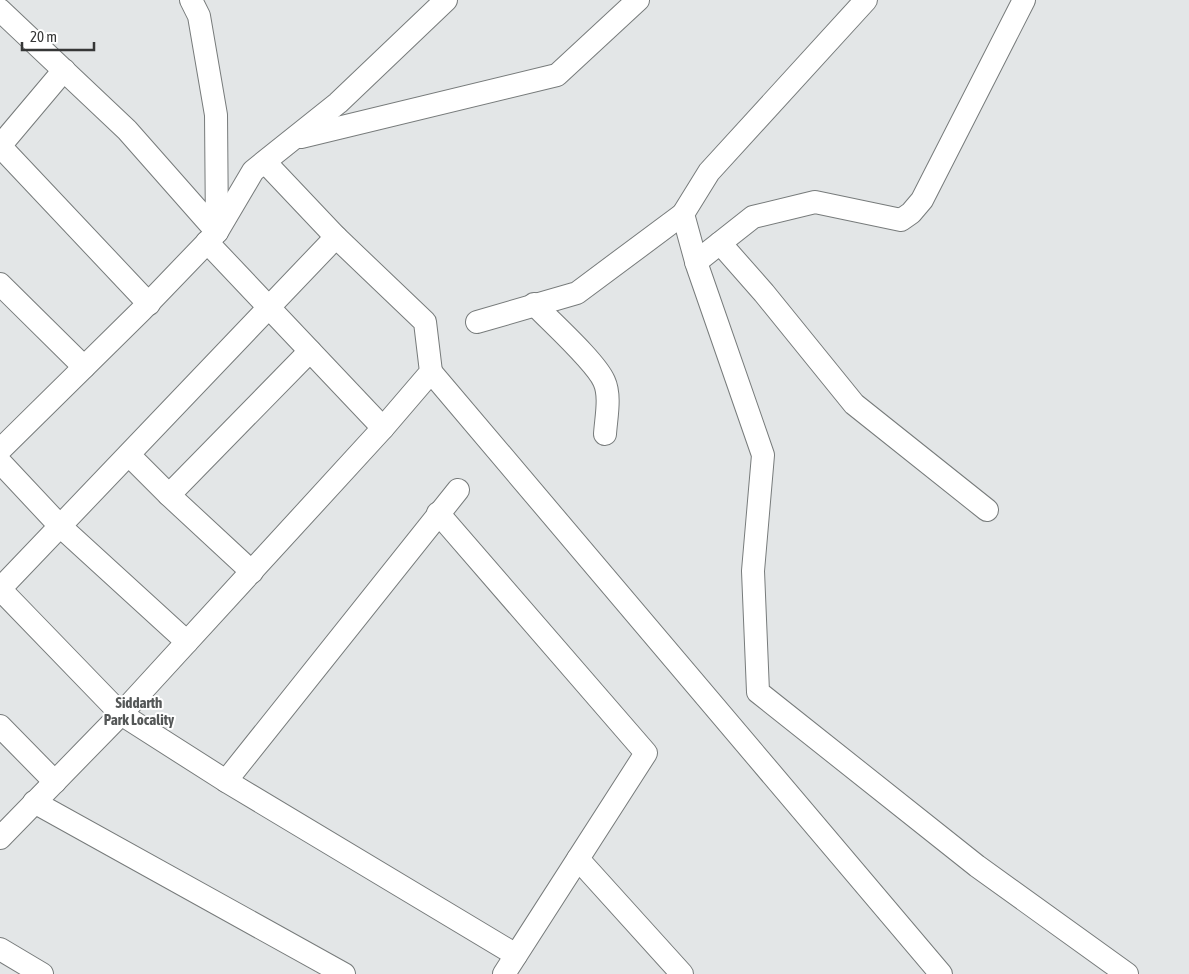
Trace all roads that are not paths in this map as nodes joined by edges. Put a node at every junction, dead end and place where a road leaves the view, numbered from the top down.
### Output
1 (191, 0) edge
2 (446, 0) edge
3 (638, 0) edge
4 (866, 0) edge
5 (1024, 0) edge
6 (0, 10) edge
7 (64, 70) junction
8 (294, 138) junction
9 (0, 146) edge
10 (265, 162) junction
11 (683, 214) junction
12 (212, 237) junction
13 (336, 237) junction
14 (720, 243) junction
15 (696, 262) junction
16 (0, 284) edge
17 (149, 304) junction
18 (534, 304) junction
19 (269, 308) junction
20 (477, 322) dead end
21 (310, 351) junction
22 (84, 367) junction
23 (430, 372) junction
24 (383, 428) junction
25 (605, 434) dead end
26 (0, 450) edge
27 (129, 455) junction
28 (0, 462) edge
29 (458, 490) dead end
30 (169, 495) junction
31 (987, 510) dead end
32 (438, 513) junction
33 (60, 526) junction
34 (252, 572) junction
35 (0, 589) edge
36 (187, 642) junction
37 (121, 714) junction
38 (0, 726) edge
39 (226, 781) junction
40 (55, 782) junction
41 (34, 802) junction
42 (0, 838) edge
43 (578, 859) junction
44 (0, 949) edge
45 (516, 955) junction
46 (42, 974) edge
47 (344, 974) edge
48 (504, 974) edge
49 (682, 974) edge
50 (941, 974) edge
51 (1127, 974) edge

1 - 12 street
2 - 8 street
3 - 8 street
4 - 11 street
5 - 14 street
6 - 7 street
7 - 9 street
7 - 12 street
8 - 10 street
9 - 17 street
10 - 12 street
10 - 13 street
11 - 15 street
11 - 18 street
12 - 17 street
12 - 19 street
13 - 19 street
13 - 23 street
14 - 15 street
14 - 31 street
15 - 51 street
16 - 22 street
17 - 22 street
18 - 20 street
18 - 25 street
19 - 21 street
19 - 27 street
21 - 24 street
21 - 30 street
22 - 26 street
23 - 24 street
23 - 50 street
24 - 34 street
27 - 30 street
27 - 33 street
28 - 33 street
29 - 32 street
30 - 34 street
32 - 39 street
32 - 43 street
33 - 35 street
33 - 36 street
34 - 36 street
35 - 37 street
36 - 37 street
37 - 39 street
37 - 40 street
38 - 40 street
39 - 45 street
40 - 41 street
41 - 42 street
41 - 47 street
43 - 45 street
43 - 49 street
44 - 46 street
45 - 48 street

